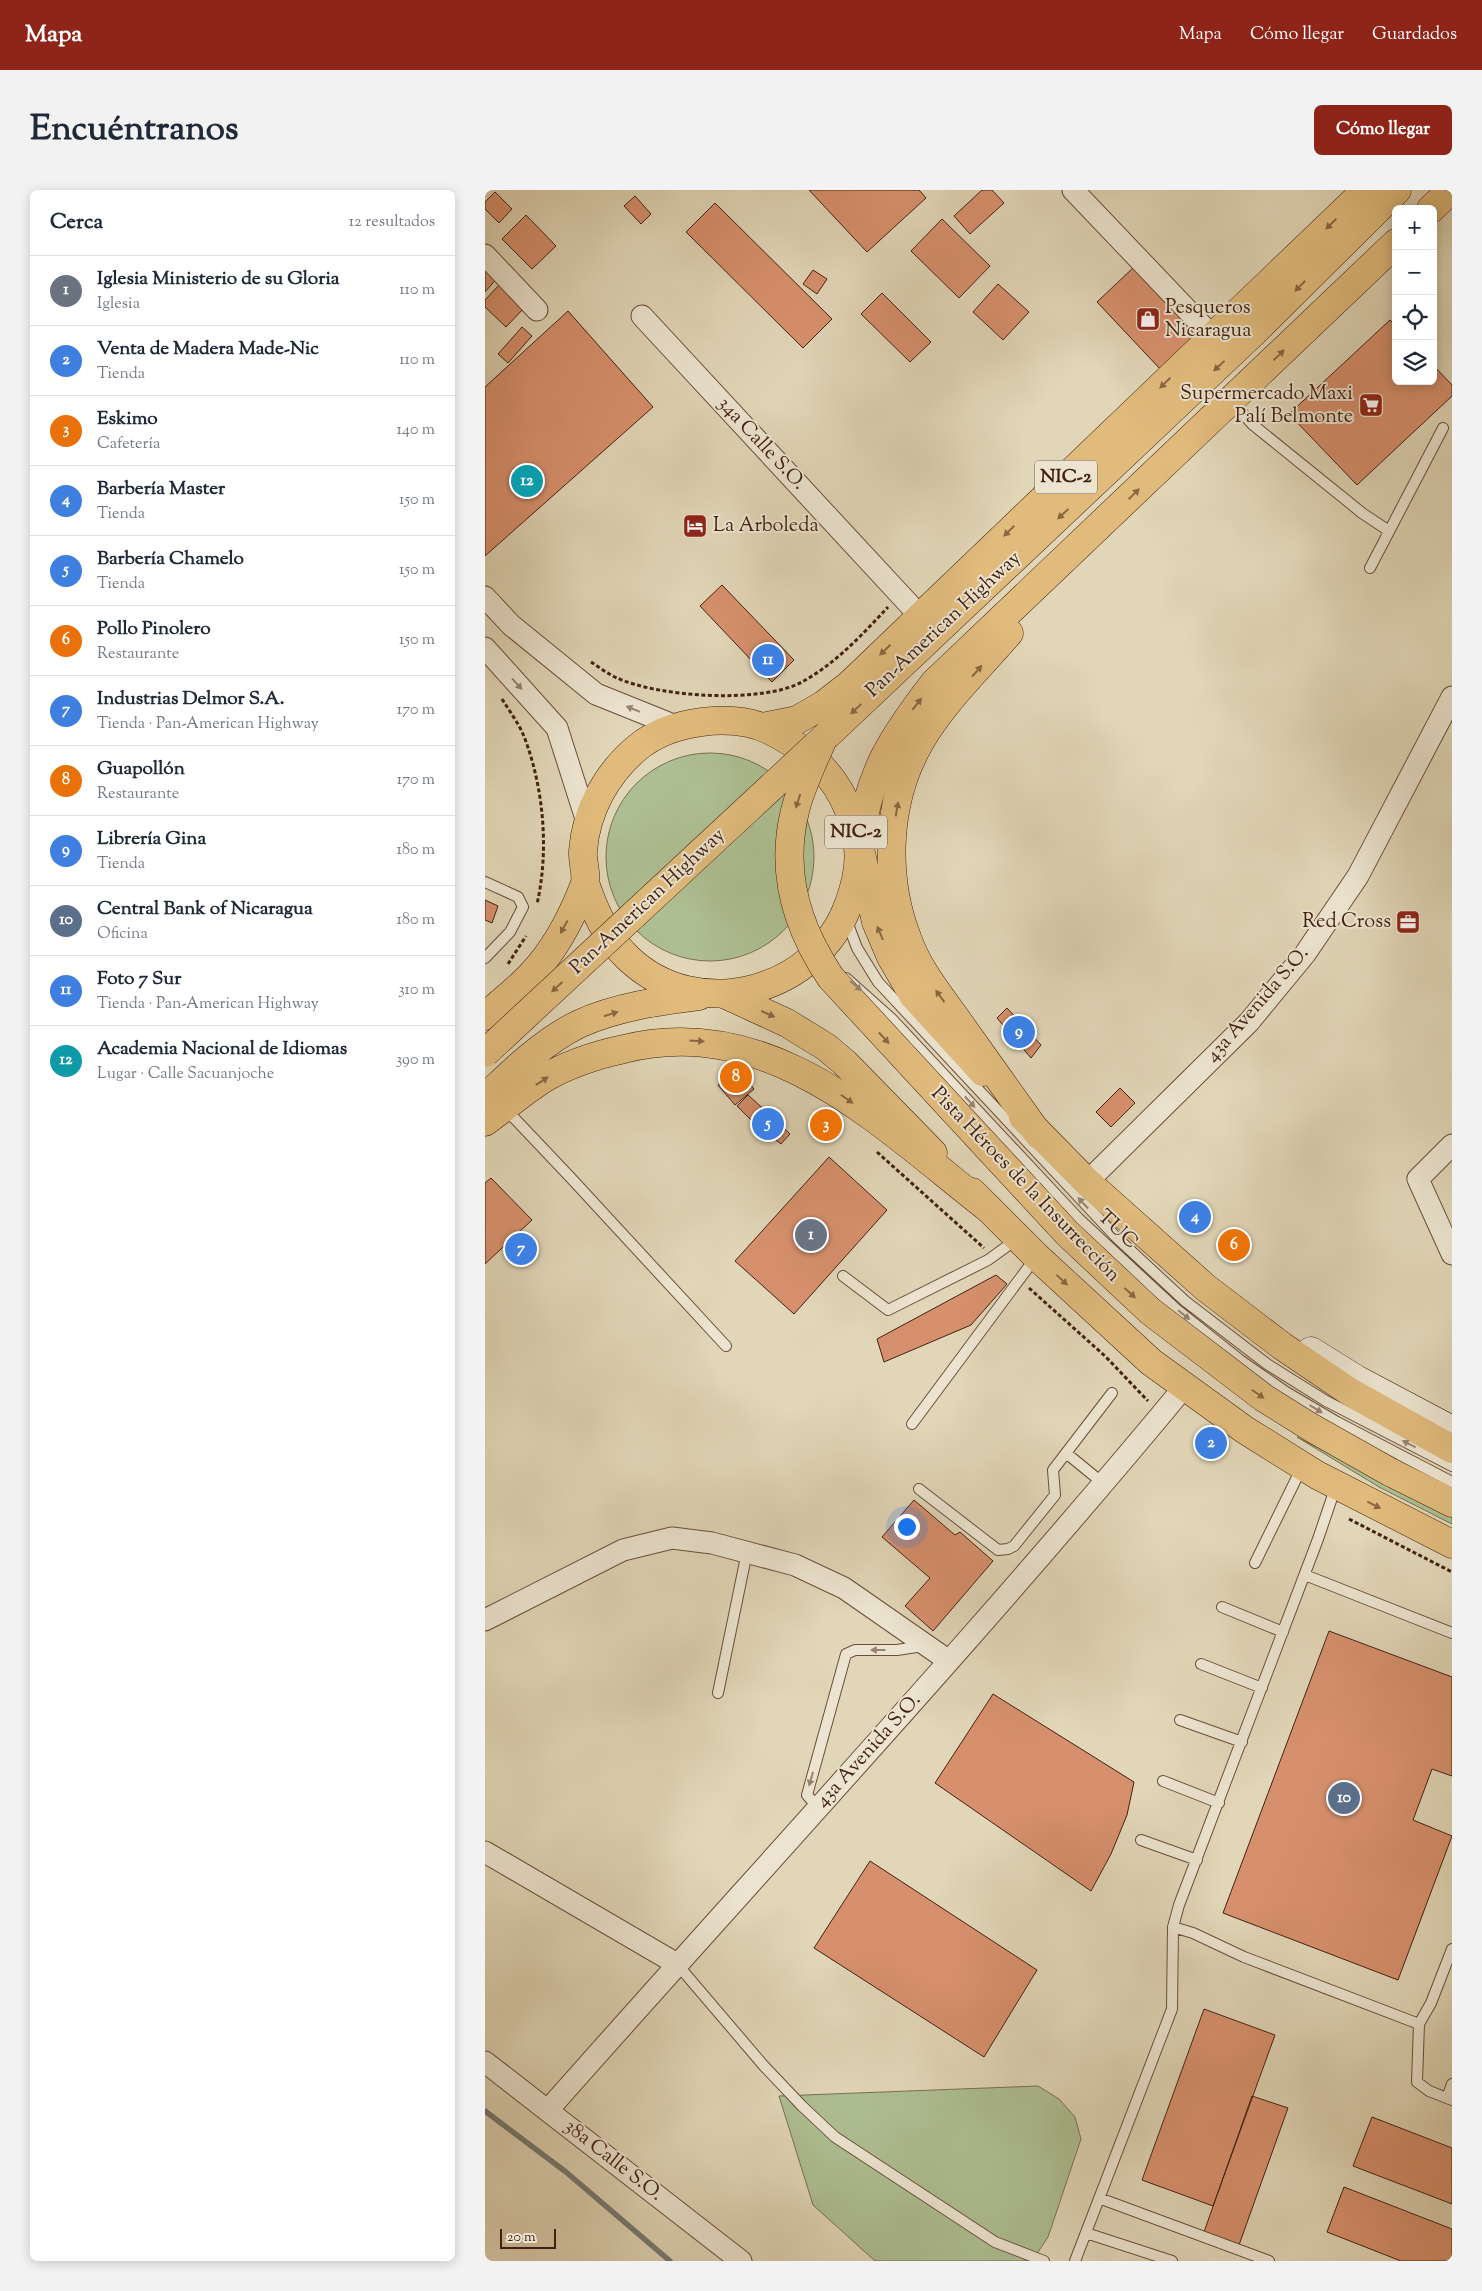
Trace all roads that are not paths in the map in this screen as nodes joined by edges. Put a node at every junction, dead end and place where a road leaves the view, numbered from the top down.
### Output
1 (1073, 190) edge
2 (1366, 190) edge
3 (1397, 190) edge
4 (1451, 190) edge
5 (1435, 205) edge
6 (1392, 247) edge
7 (485, 255) edge
8 (537, 310) dead end
9 (643, 316) dead end
10 (1213, 337) junction
11 (1232, 401) junction
12 (1443, 428) dead end
13 (1111, 516) junction
14 (1389, 531) junction
15 (1371, 568) dead end
16 (485, 597) edge
17 (920, 616) junction
18 (485, 648) edge
19 (1452, 697) edge
20 (678, 726) junction
21 (762, 727) junction
22 (823, 739) junction
23 (587, 822) junction
24 (859, 844) junction
25 (485, 882) edge
26 (585, 883) junction
27 (846, 912) junction
28 (485, 958) edge
29 (796, 972) junction
30 (719, 994) junction
31 (485, 1016) edge
32 (485, 1053) edge
33 (490, 1106) edge
34 (1039, 1135) junction
35 (1452, 1145) edge
36 (1087, 1182) junction
37 (989, 1210) junction
38 (1027, 1247) junction
39 (1452, 1254) edge
40 (843, 1276) dead end
41 (1206, 1288) junction
42 (726, 1346) dead end
43 (1185, 1386) junction
44 (1112, 1392) dead end
45 (911, 1424) dead end
46 (1452, 1430) edge
47 (1452, 1449) edge
48 (1066, 1453) junction
49 (1302, 1466) junction
50 (1452, 1466) edge
51 (1452, 1482) edge
52 (1104, 1484) junction
53 (919, 1489) dead end
54 (1332, 1496) junction
55 (1452, 1503) edge
56 (1452, 1544) edge
57 (747, 1552) junction
58 (1255, 1563) dead end
59 (1305, 1574) junction
60 (1222, 1607) dead end
61 (485, 1620) edge
62 (1283, 1632) junction
63 (1452, 1633) edge
64 (926, 1645) junction
65 (949, 1661) junction
66 (1201, 1664) dead end
67 (1262, 1688) junction
68 (718, 1693) dead end
69 (1180, 1720) dead end
70 (1242, 1742) junction
71 (1163, 1781) dead end
72 (1219, 1803) junction
73 (818, 1808) junction
74 (1141, 1840) dead end
75 (485, 1852) edge
76 (1197, 1860) junction
77 (1173, 1928) junction
78 (1452, 1949) edge
79 (677, 1964) junction
80 (1419, 2024) junction
81 (485, 2062) edge
82 (1452, 2084) edge
83 (1449, 2099) edge
84 (548, 2110) junction
85 (1099, 2198) junction
86 (1086, 2233) junction
87 (741, 2261) edge
88 (1043, 2261) edge
89 (1075, 2261) edge
90 (1172, 2261) edge
91 (1269, 2261) edge

1 - 10 street
2 -> 10 main road, Pan-American Highway / NIC-2
3 -> 22 main road, Pan-American Highway / NIC-2
4 - 5 main road
11 -> 6 main road, Pan-American Highway / NIC-2
7 - 8 street
9 - 17 street, 34a Calle S.O.
10 -> 17 main road, Pan-American Highway / NIC-2
13 -> 11 main road, Pan-American Highway / NIC-2
11 - 14 lane
12 - 14 lane
24 -> 13 main road, Pan-American Highway / NIC-2
34 -> 13 main road
14 - 15 lane
20 -> 16 street
17 -> 21 main road, Pan-American Highway / NIC-2
18 -> 23 street
19 - 36 street, 43a Avenida S.O.
20 - 21 main road, NIC-2
20 - 23 main road, NIC-2
21 - 24 main road, NIC-2
22 -> 32 main road, Pan-American Highway / NIC-2, bridge
22 -> 55 main road, Pista Héroes de la Insurrección, bridge
23 - 26 main road, NIC-2
24 - 27 main road, NIC-2
34 -> 24 main road
25 - 28 lane
26 - 30 main road, NIC-2
26 -> 31 main road, Pan-American Highway / NIC-2
27 - 29 main road, NIC-2
50 -> 27 lane, TUC
29 - 30 main road, NIC-2
29 -> 51 lane, TUC
33 -> 30 main road, NIC-2
30 -> 37 main road, Pista Héroes de la Insurrección
33 -> 37 main road
33 - 42 lane
34 - 36 main road
35 - 39 street
36 - 41 main road
37 - 38 main road, Pista Héroes de la Insurrección
38 - 40 lane
38 -> 43 main road, Pista Héroes de la Insurrección
38 - 45 lane
41 - 46 street
41 - 47 main road
43 - 49 main road, Pista Héroes de la Insurrección
43 - 52 street, 43a Avenida S.O.
44 - 48 lane
48 - 52 lane
48 - 53 lane
49 - 54 main road, Pista Héroes de la Insurrección
49 - 58 lane
52 - 65 street, 43a Avenida S.O.
54 -> 56 main road, Pista Héroes de la Insurrección
54 - 59 lane
57 - 61 street
57 - 64 street
57 - 68 lane
59 - 62 lane
59 - 63 lane
60 - 62 lane
62 - 67 lane
64 - 65 street
64 -> 73 lane
65 - 73 street, 43a Avenida S.O.
66 - 67 lane
67 - 70 lane
69 - 70 lane
70 - 72 lane
71 - 72 lane
72 - 76 lane
73 - 79 street, 43a Avenida S.O.
74 - 76 lane
75 - 79 street
76 - 77 lane
77 - 80 lane
77 - 85 lane
78 - 80 lane
79 - 84 street, 43a Avenida S.O.
79 - 88 lane
80 - 83 lane
81 - 84 street, 38a Calle S.O.
82 - 83 lane
84 - 87 street, 38a Calle S.O.
85 - 86 lane
85 - 91 lane
86 - 89 lane
86 - 90 lane

